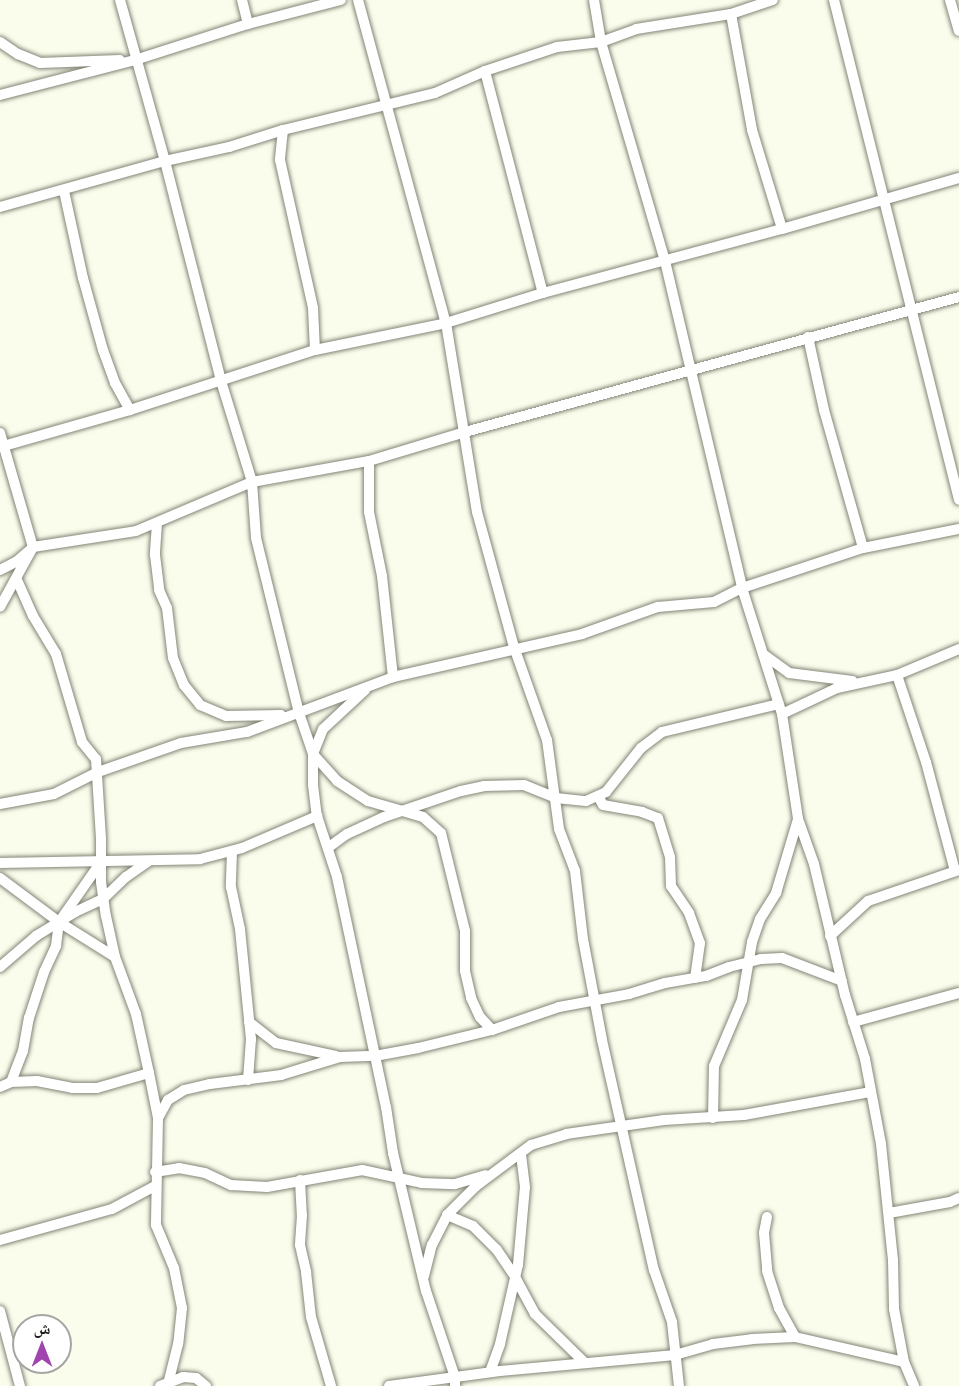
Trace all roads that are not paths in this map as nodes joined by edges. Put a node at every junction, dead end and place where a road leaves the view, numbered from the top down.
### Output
1 (120, 0) edge
2 (242, 0) edge
3 (341, 0) edge
4 (358, 0) edge
5 (594, 0) edge
6 (773, 0) edge
7 (834, 0) edge
8 (950, 0) edge
9 (731, 14) junction
10 (248, 24) junction
11 (959, 31) edge
12 (0, 42) edge
13 (601, 42) junction
14 (135, 60) junction
15 (484, 70) junction
16 (0, 95) edge
17 (388, 106) junction
18 (283, 130) junction
19 (165, 160) junction
20 (959, 178) edge
21 (64, 191) junction
22 (886, 198) junction
23 (0, 207) edge
24 (782, 230) junction
25 (665, 261) junction
26 (543, 292) junction
27 (959, 297) edge
28 (913, 310) junction
29 (446, 323) junction
30 (808, 337) junction
31 (315, 350) junction
32 (690, 369) junction
33 (222, 381) junction
34 (130, 410) junction
35 (465, 432) junction
36 (0, 433) edge
37 (2, 446) edge
38 (369, 461) junction
39 (252, 482) junction
40 (959, 500) edge
41 (157, 523) junction
42 (959, 529) edge
43 (33, 547) junction
44 (863, 548) junction
45 (0, 570) edge
46 (17, 580) junction
47 (742, 588) junction
48 (0, 607) edge
49 (514, 647) junction
50 (959, 649) edge
51 (763, 654) junction
52 (897, 675) junction
53 (393, 677) junction
54 (868, 681) junction
55 (371, 685) junction
56 (781, 709) junction
57 (299, 713) junction
58 (313, 754) junction
59 (98, 772) junction
60 (598, 796) junction
61 (556, 798) junction
62 (0, 804) edge
63 (400, 812) junction
64 (317, 816) junction
65 (798, 819) junction
66 (329, 847) junction
67 (232, 851) junction
68 (149, 860) junction
69 (101, 862) junction
70 (0, 863) edge
71 (957, 870) edge
72 (0, 878) edge
73 (104, 900) junction
74 (59, 922) junction
75 (830, 936) junction
76 (115, 957) junction
77 (747, 963) junction
78 (0, 967) edge
79 (695, 978) junction
80 (842, 981) junction
81 (959, 993) edge
82 (595, 1002) junction
83 (249, 1022) junction
84 (854, 1022) junction
85 (492, 1030) junction
86 (375, 1056) junction
87 (339, 1057) junction
88 (149, 1073) junction
89 (248, 1080) junction
90 (11, 1082) junction
91 (0, 1087) edge
92 (871, 1092) junction
93 (158, 1118) junction
94 (713, 1118) junction
95 (621, 1128) junction
96 (520, 1153) junction
97 (155, 1172) junction
98 (494, 1173) junction
99 (400, 1179) junction
100 (300, 1180) junction
101 (155, 1186) junction
102 (956, 1200) edge
103 (889, 1214) junction
104 (447, 1215) junction
105 (767, 1217) dead end
106 (0, 1240) edge
107 (515, 1277) junction
108 (423, 1279) junction
109 (0, 1311) edge
110 (795, 1337) junction
111 (675, 1355) junction
112 (584, 1362) junction
113 (904, 1362) junction
114 (490, 1372) junction
115 (455, 1381) edge
116 (165, 1383) edge
117 (20, 1386) edge
118 (206, 1386) edge
119 (331, 1386) edge
120 (389, 1386) edge
121 (679, 1386) edge
122 (914, 1386) edge

1 - 14 street
2 - 10 street
3 - 10 street
4 - 17 street
5 - 13 street
6 - 9 street
7 - 22 street
8 - 11 street
9 - 13 street
9 - 24 street
10 - 14 street
12 - 14 street
13 - 15 street
13 - 25 street
14 - 16 street
14 - 19 street
15 - 17 street
15 - 26 street
17 - 18 street
17 - 29 street
18 - 19 street
18 - 31 street
19 - 21 street
19 - 33 street
20 - 22 street
21 - 23 street
21 - 34 street
22 - 24 street
22 - 28 street
24 - 25 street
25 - 26 street
25 - 32 street
26 - 29 street
27 - 28 street
28 - 30 street
28 - 40 street
29 - 31 street
29 - 35 street
30 - 32 street
30 - 44 street
31 - 33 street
32 - 35 street
32 - 47 street
33 - 34 street
33 - 39 street
34 - 37 street
35 - 38 street
35 - 49 street
36 - 37 street
37 - 43 street
38 - 39 street
38 - 53 street
39 - 41 street
39 - 57 street
41 - 43 street
41 - 57 street
42 - 44 street
43 - 45 street
43 - 46 street
44 - 47 street
46 - 48 street
46 - 59 street
47 - 49 street
47 - 51 street
49 - 53 street
49 - 61 street
50 - 52 street
51 - 54 street
51 - 56 street
52 - 54 street
52 - 71 street
53 - 55 street
54 - 56 street
55 - 57 street
55 - 58 street
56 - 60 street
56 - 65 street
57 - 58 street
57 - 59 street
58 - 63 street
58 - 64 street
59 - 62 street
59 - 69 street
60 - 61 street
60 - 79 street
61 - 63 street
61 - 82 street
63 - 66 street
63 - 85 street
64 - 66 street
64 - 67 street
65 - 75 street
65 - 77 street
66 - 86 street
67 - 68 street
67 - 83 street
68 - 69 street
68 - 73 street
69 - 70 street
69 - 73 street
69 - 74 street
71 - 75 street
72 - 74 street
73 - 74 street
73 - 76 street
74 - 76 street
74 - 78 street
74 - 90 street
75 - 80 street
76 - 88 street
77 - 79 street
77 - 80 street
77 - 94 street
79 - 82 street
80 - 84 street
81 - 84 street
82 - 85 street
82 - 95 street
83 - 87 street
83 - 89 street
84 - 92 street
85 - 86 street
86 - 87 street
86 - 99 street
87 - 89 street
88 - 90 street
88 - 93 street
89 - 93 street
90 - 91 street
92 - 94 street
92 - 103 street
93 - 97 street
94 - 95 street
95 - 96 street
95 - 111 street
96 - 98 street
96 - 107 street
97 - 100 street
97 - 101 street
98 - 99 street
98 - 104 street
99 - 100 street
99 - 108 street
100 - 119 street
101 - 106 street
101 - 116 street
102 - 103 street
103 - 113 street
104 - 107 street
104 - 108 street
105 - 110 street
107 - 112 street
107 - 114 street
108 - 115 street
109 - 117 street
110 - 111 street
110 - 113 street
111 - 112 street
111 - 121 street
112 - 114 street
113 - 122 street
114 - 115 street
115 - 120 street
116 - 118 street

